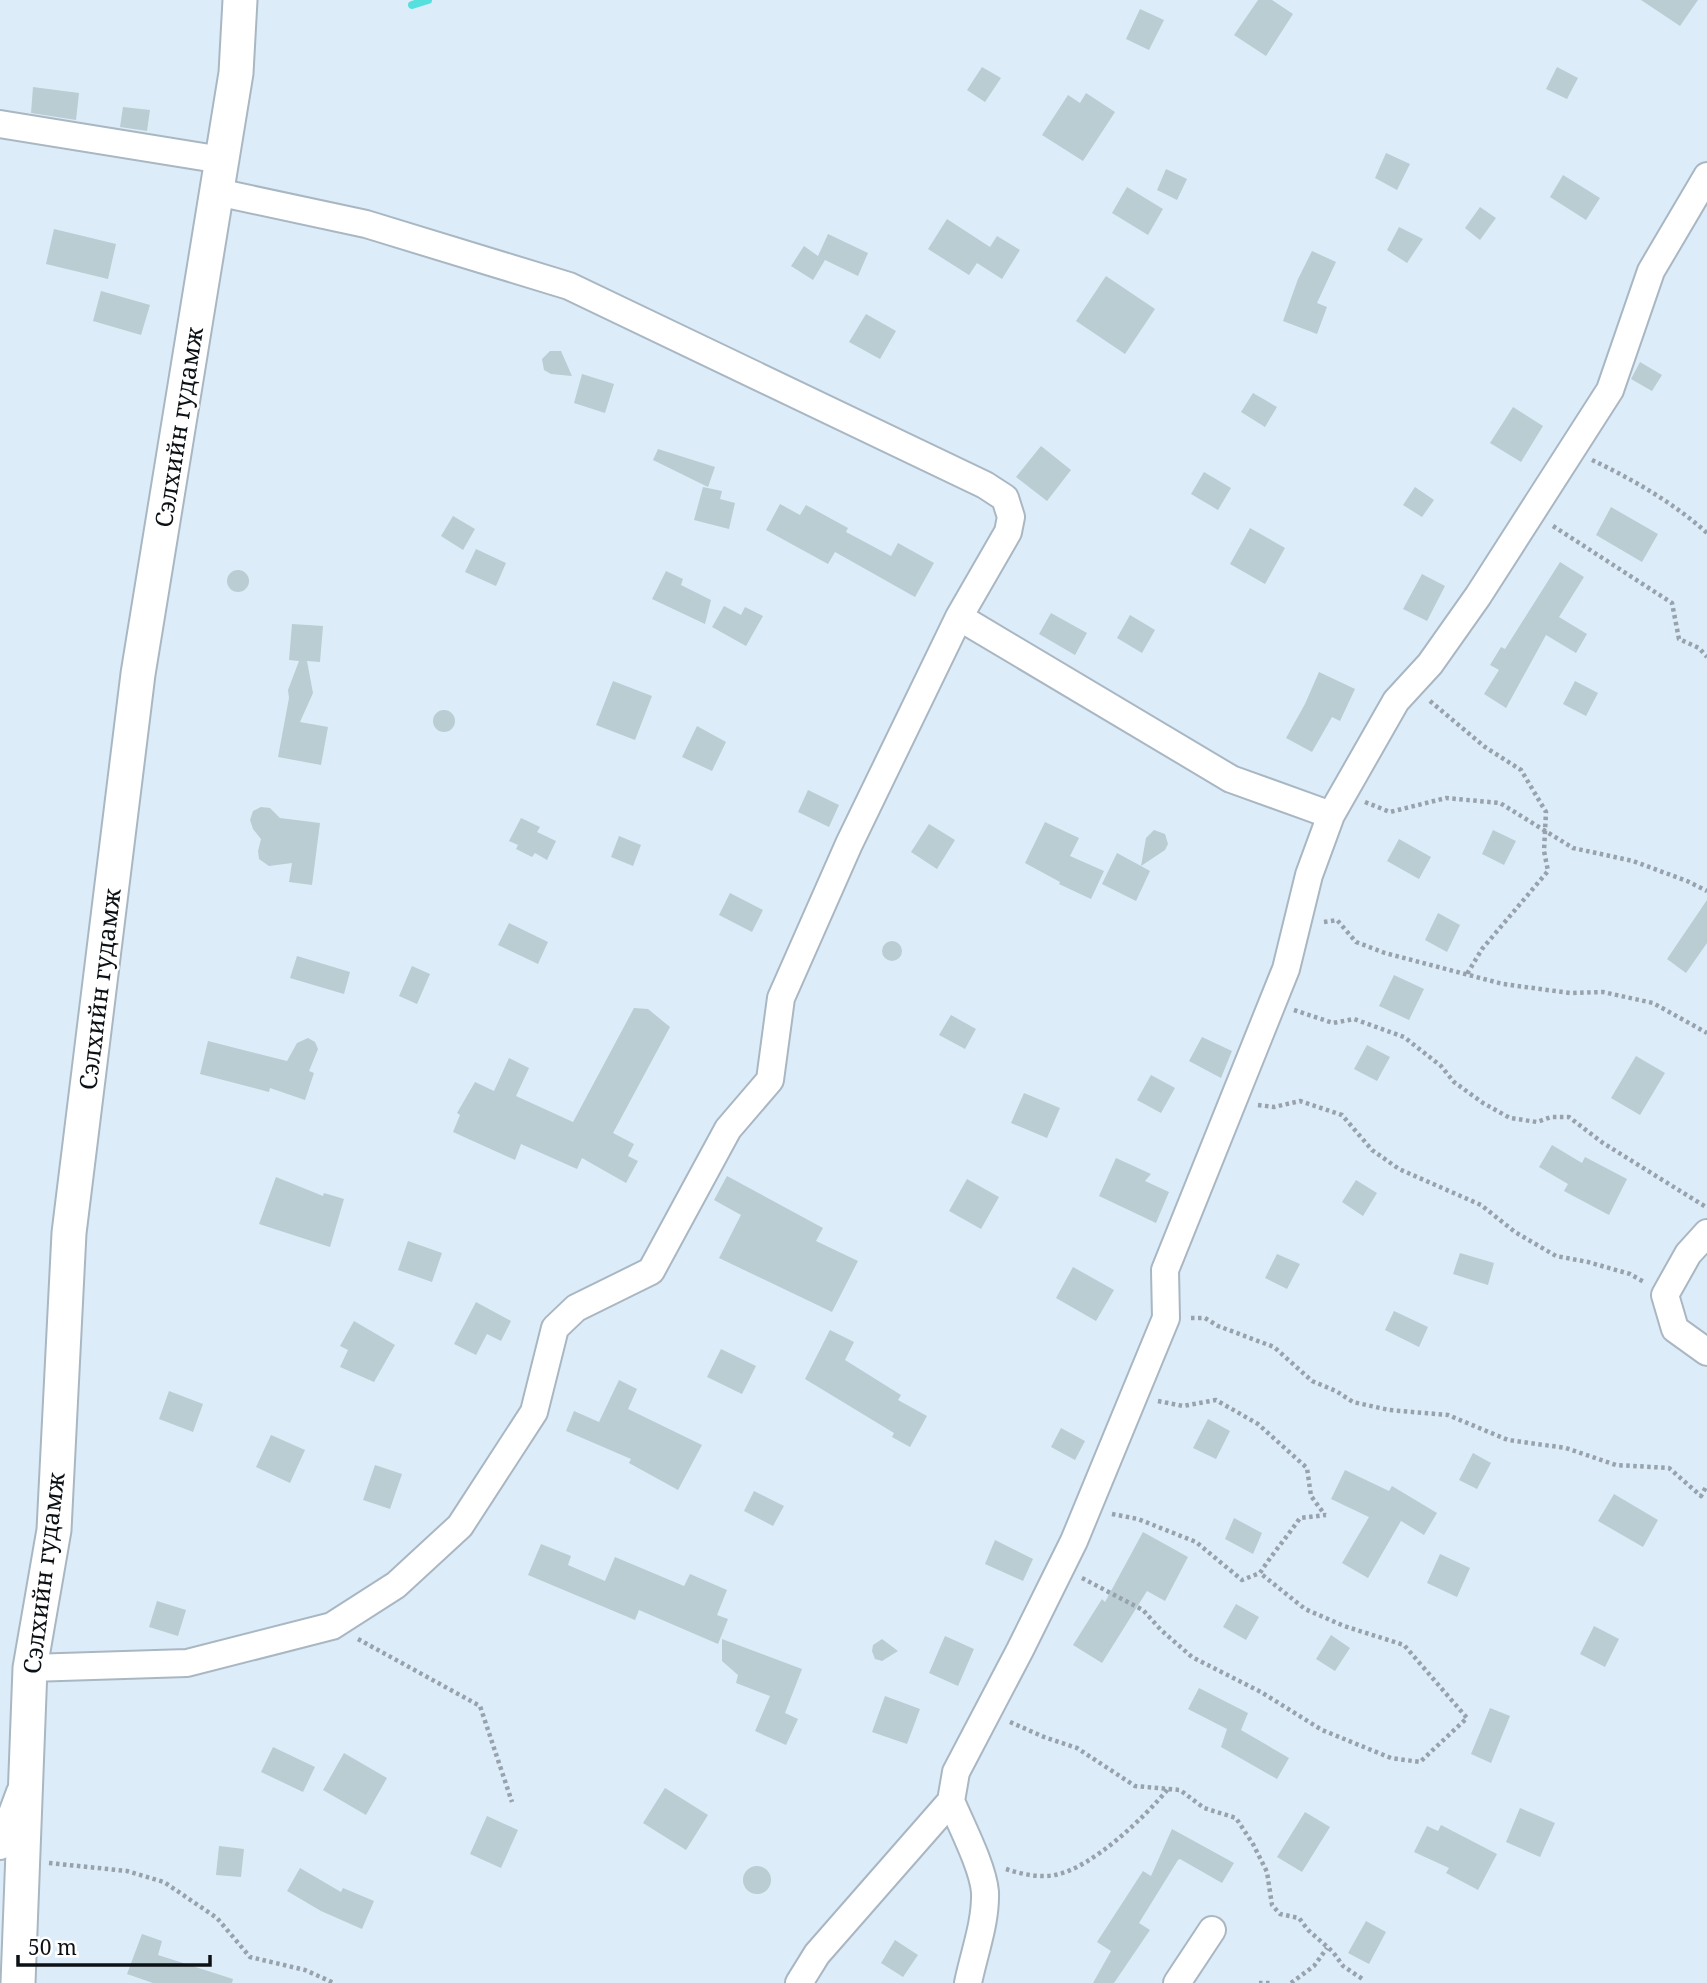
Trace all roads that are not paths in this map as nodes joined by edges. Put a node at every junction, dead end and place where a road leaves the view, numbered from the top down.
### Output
1 (240, 0) edge
2 (0, 124) edge
3 (222, 160) junction
4 (1707, 176) edge
5 (217, 192) junction
6 (959, 617) junction
7 (1331, 815) junction
8 (1707, 1233) edge
9 (1707, 1352) edge
10 (30, 1668) junction
11 (951, 1801) junction
12 (11, 1855) edge
13 (1212, 1930) dead end
14 (18, 1983) edge
15 (799, 1983) edge
16 (968, 1983) edge
17 (1177, 1983) edge

1 - 3 main road, Сэлхийн гудамж
2 - 3 street
3 - 5 main road, Сэлхийн гудамж
4 - 7 street
5 - 6 street
5 - 10 main road, Сэлхийн гудамж
6 - 7 street
6 - 10 street
7 - 11 street
8 - 9 street
10 - 12 main road, Сэлхийн гудамж
11 - 15 street
11 - 16 street
12 - 14 main road, Сэлхийн гудамж
13 - 17 street

